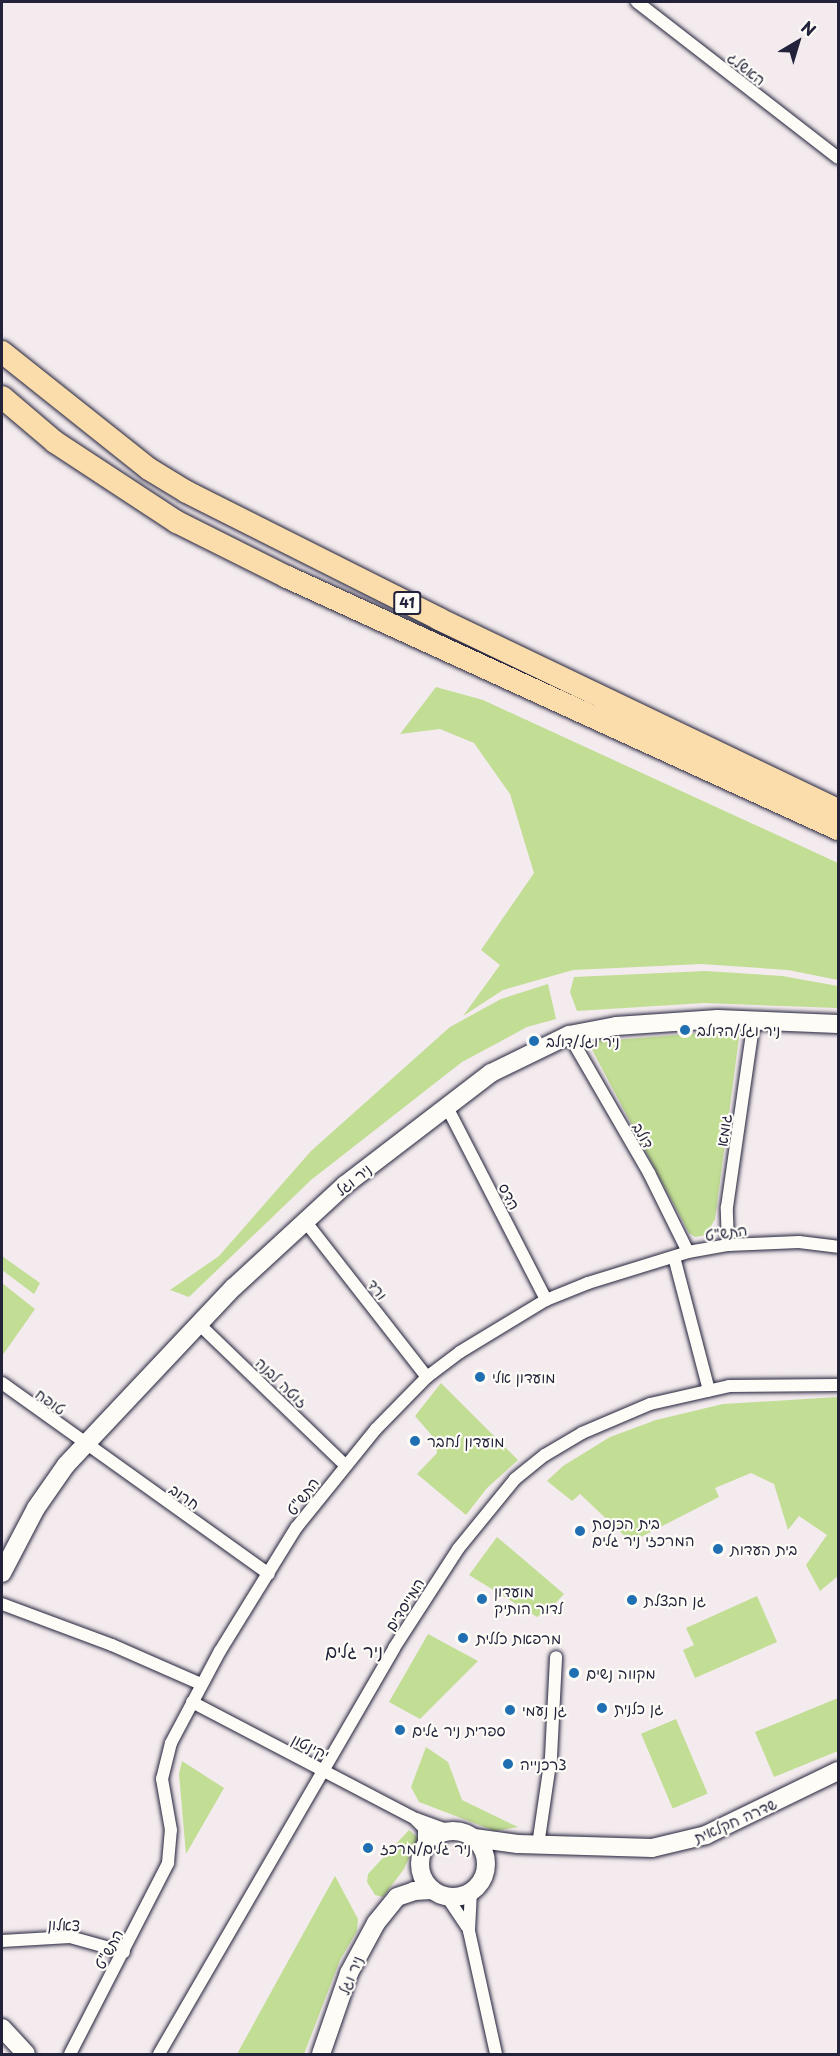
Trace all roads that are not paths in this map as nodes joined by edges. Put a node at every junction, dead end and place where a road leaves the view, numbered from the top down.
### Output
1 (636, 2) edge
2 (838, 158) edge
3 (2, 352) edge
4 (2, 397) edge
5 (838, 810) edge
6 (838, 829) edge
7 (754, 1020) junction
8 (838, 1024) edge
9 (569, 1035) junction
10 (447, 1107) junction
11 (304, 1221) junction
12 (728, 1245) junction
13 (838, 1247) edge
14 (688, 1252) junction
15 (674, 1257) junction
16 (546, 1300) junction
17 (199, 1323) junction
18 (427, 1377) junction
19 (2, 1383) edge
20 (838, 1384) edge
21 (709, 1390) junction
22 (83, 1443) junction
23 (344, 1464) junction
24 (2, 1573) edge
25 (268, 1574) junction
26 (2, 1604) edge
27 (556, 1657) dead end
28 (201, 1684) junction
29 (192, 1702) junction
30 (323, 1769) junction
31 (838, 1771) edge
32 (416, 1819) junction
33 (449, 1831) junction
34 (474, 1838) junction
35 (518, 1844) junction
36 (424, 1845) junction
37 (538, 1845) junction
38 (419, 1864) junction
39 (486, 1868) junction
40 (471, 1891) junction
41 (440, 1893) junction
42 (393, 1902) junction
43 (469, 1931) junction
44 (2, 1941) edge
45 (124, 1952) junction
46 (2, 2028) edge
47 (17, 2051) edge
48 (70, 2055) edge
49 (159, 2055) edge
50 (321, 2055) edge
51 (496, 2055) edge

1 - 2 street, האשלג
3 - 5 highway, 41
4 - 6 highway, 41
7 - 8 street, ניר וגל
7 - 9 street, ניר וגל
7 - 12 street, גומא
9 - 10 street, ניר וגל
9 - 14 street, דולב
10 - 11 street, ניר וגל
10 - 16 street, הדס
11 - 17 street, ניר וגל
11 - 18 street, ורד
12 - 13 street, התש"ט
12 - 14 street, התש"ט
14 - 15 street, התש"ט
15 - 16 street, התש"ט
15 - 21 street
16 - 18 street, התש"ט
17 - 22 street, ניר וגל
17 - 23 street, זוטה לבנה
18 - 23 street, התש"ט
19 - 22 street, טופח
20 - 21 street, המייסדים
21 - 30 street, המייסדים
22 - 24 street, ניר וגל
22 - 25 street, חרוב
23 - 25 street, התש"ט
25 - 28 street, התש"ט
26 - 28 street
27 - 37 street
28 - 29 street, התש"ט
29 - 30 street, יקינטון
29 - 45 street, התש"ט
30 - 32 street, יקינטון
30 - 49 street, המייסדים
31 - 37 street, שדרה חקלאית
32 - 33 street, יקינטון
32 - 36 street
33 - 34 street
33 - 36 street
34 - 35 street, שדרה חקלאית
34 - 39 street
35 - 37 street, שדרה חקלאית
35 - 39 street
36 - 38 street
38 - 41 street
38 - 42 street, ניר וגל
39 - 40 street
40 - 41 street
40 - 43 street
41 - 42 street
41 - 43 street
42 - 50 street, ניר וגל
43 - 51 street
44 - 45 street, צאלון
45 - 48 street, התש"ט
46 - 47 street

